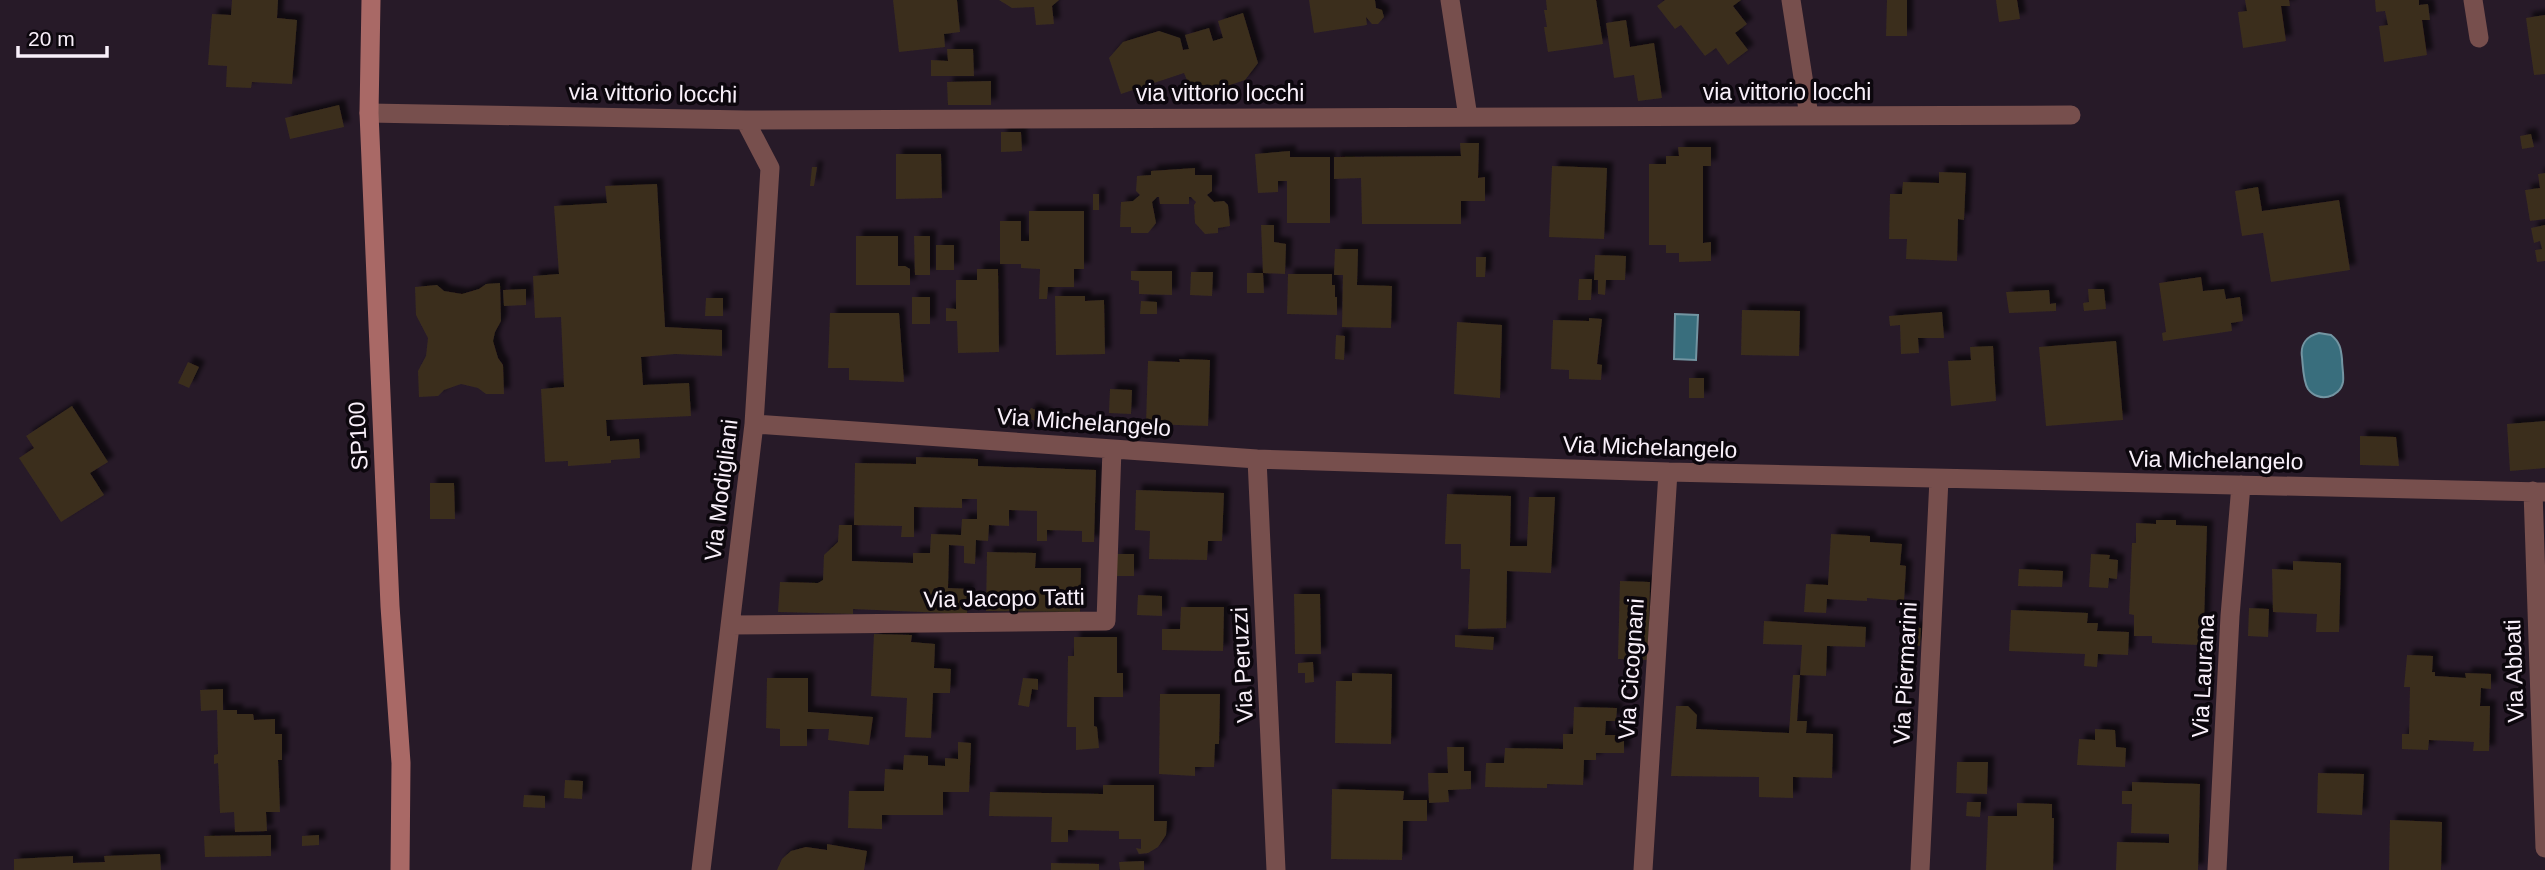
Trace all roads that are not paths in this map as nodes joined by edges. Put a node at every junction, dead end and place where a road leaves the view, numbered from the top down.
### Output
1 (371, 0) edge
2 (1450, 0) edge
3 (1791, 0) edge
4 (2473, 0) edge
5 (2479, 38) dead end
6 (369, 113) junction
7 (2071, 115) dead end
8 (1809, 116) junction
9 (1468, 117) junction
10 (745, 120) junction
11 (754, 424) junction
12 (1112, 449) junction
13 (1257, 458) junction
14 (1668, 472) junction
15 (1939, 479) junction
16 (2241, 485) junction
17 (2539, 491) edge
18 (730, 625) junction
19 (2545, 836) edge
20 (2545, 848) edge
21 (400, 870) edge
22 (701, 870) edge
23 (1276, 870) edge
24 (1643, 870) edge
25 (1920, 870) edge
26 (2217, 870) edge

1 - 6 main road, SP100 / SP100
2 - 9 street
3 - 8 street
4 - 5 street
6 - 10 street, via vittorio locchi
6 - 21 main road, SP100 / SP100
7 - 8 street, via vittorio locchi
8 - 9 street, via vittorio locchi
9 - 10 street, via vittorio locchi
10 - 11 street, Via Modigliani
11 - 12 street, Via Michelangelo
11 - 18 street, Via Modigliani
12 - 13 street, Via Michelangelo
12 - 18 street, Via Jacopo Tatti
13 - 14 street, Via Michelangelo
13 - 23 street, Via Peruzzi
14 - 15 street, Via Michelangelo
14 - 24 street, Via Cicognani
15 - 16 street, Via Michelangelo
15 - 25 street, Via Piermarini
16 - 17 street, Via Michelangelo
16 - 26 street, Via Laurana
17 - 19 street, Via Abbati
18 - 22 street, Via Modigliani
19 - 20 street, Via Abbati

